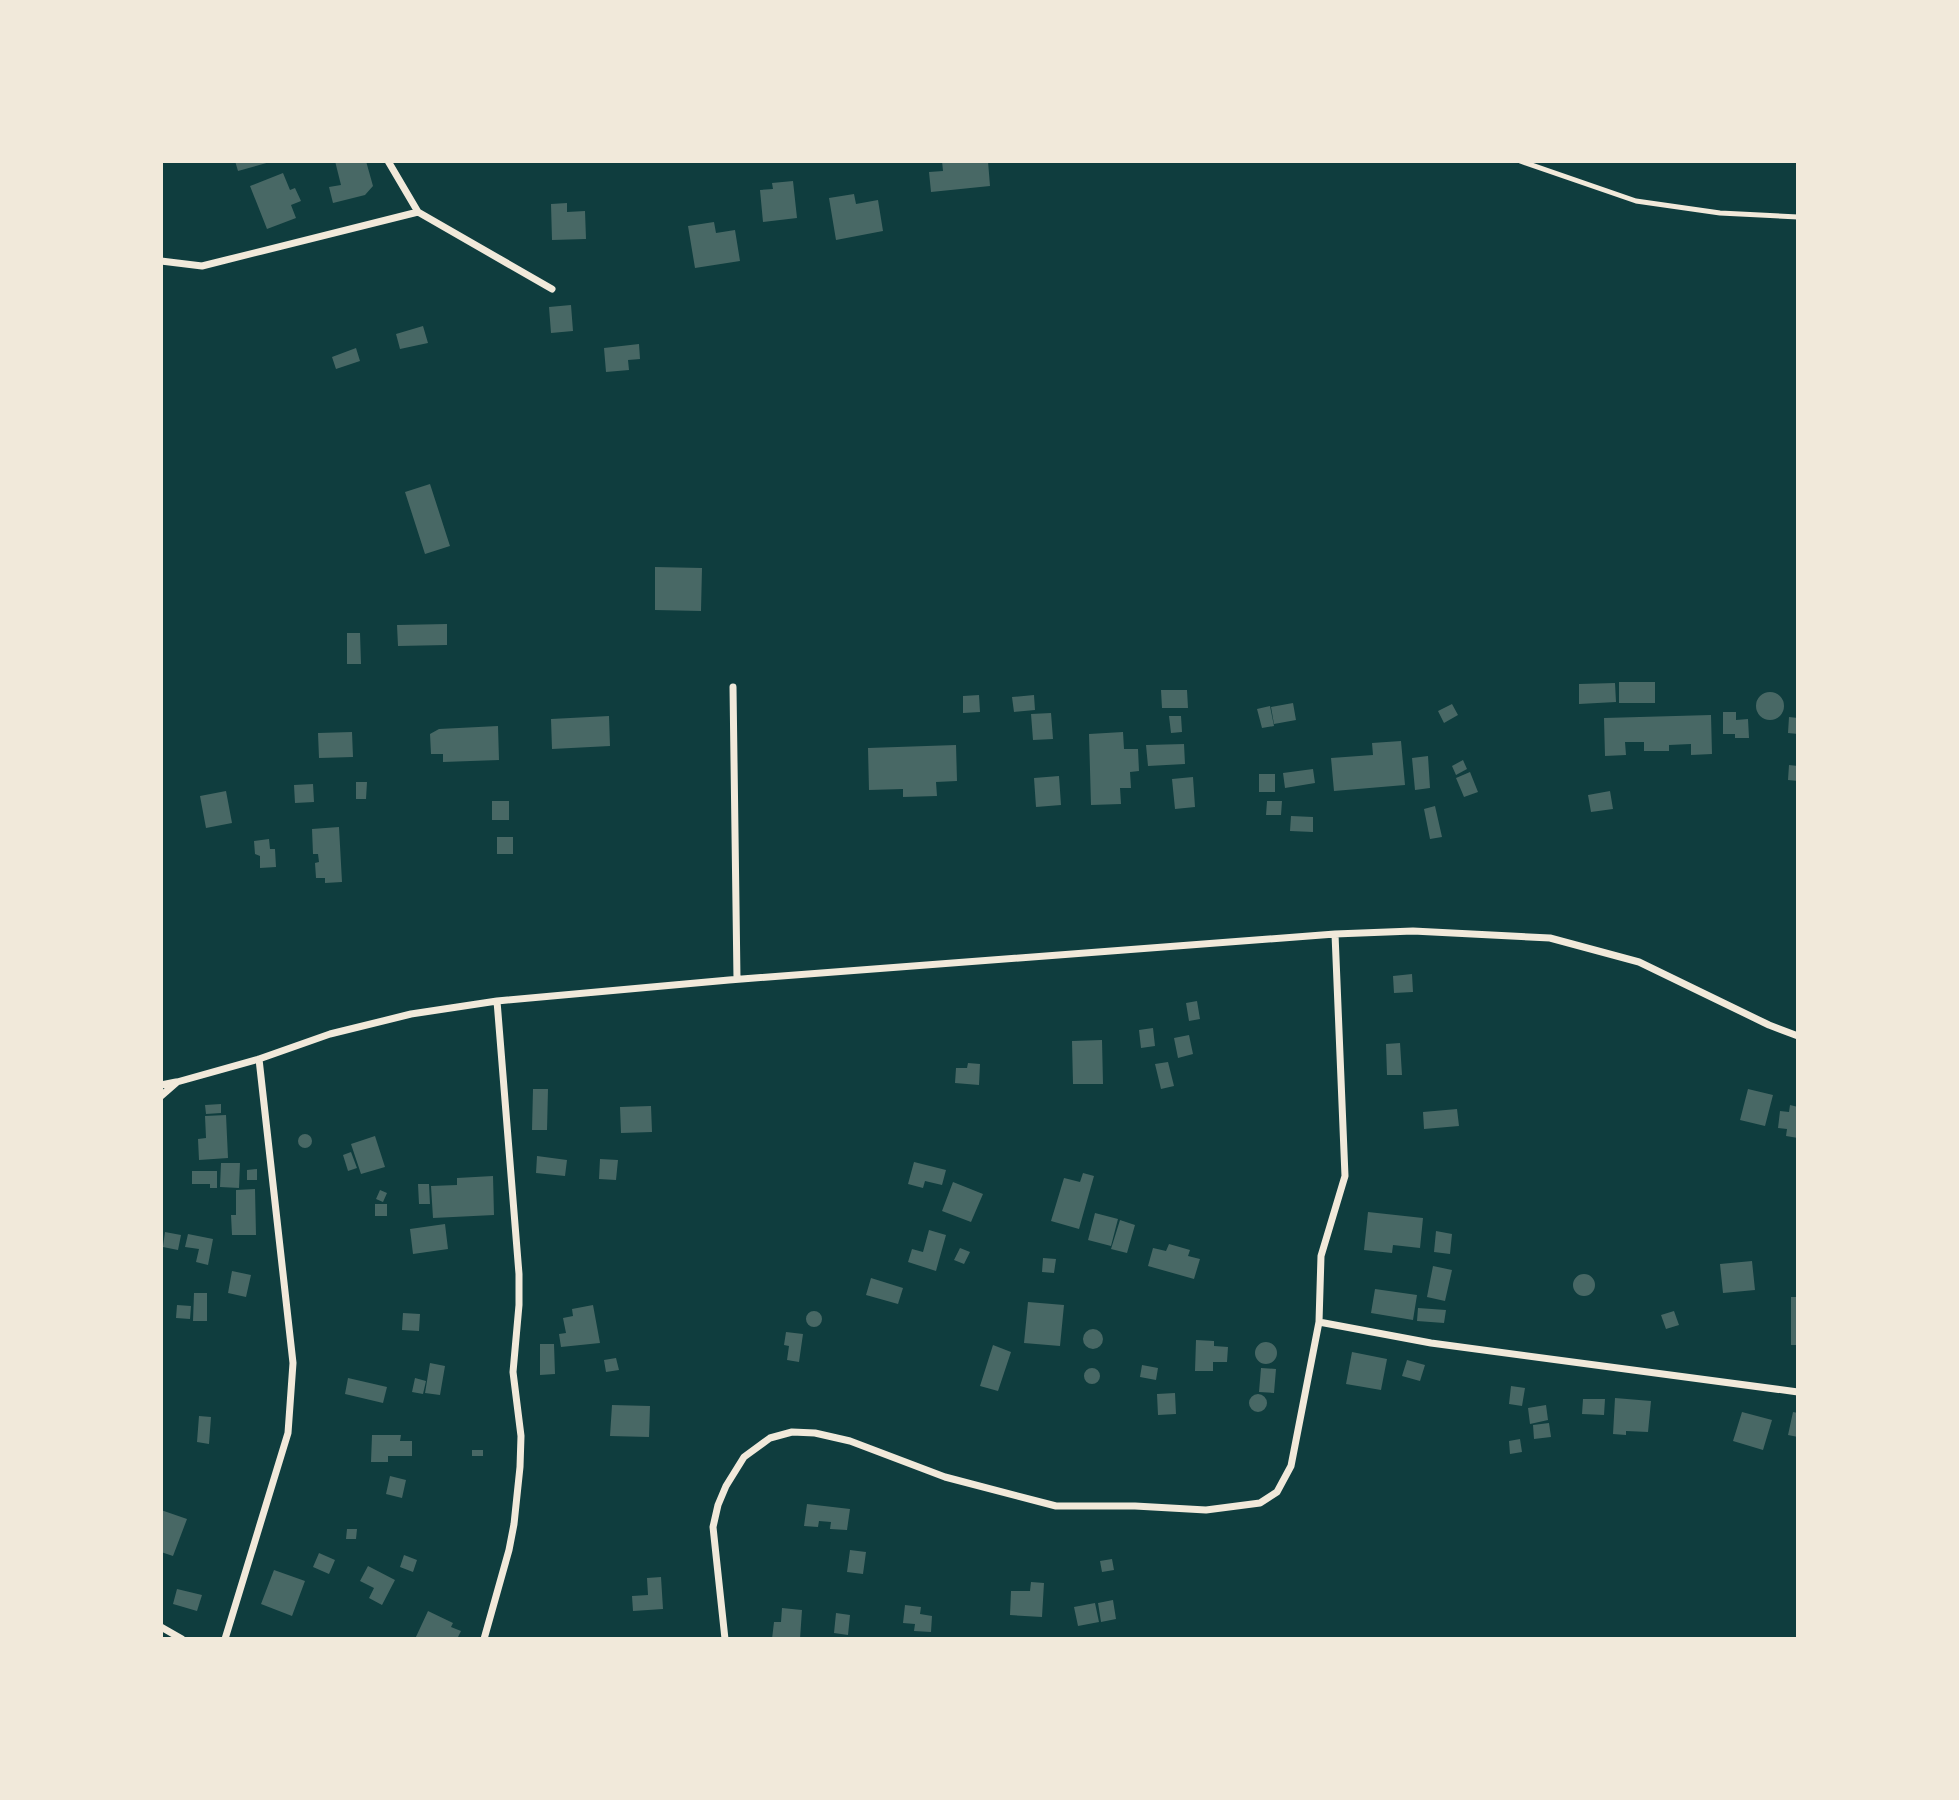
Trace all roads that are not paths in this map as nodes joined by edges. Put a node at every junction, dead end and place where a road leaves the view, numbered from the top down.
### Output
1 (388, 161) edge
2 (1520, 161) edge
3 (418, 212) junction
4 (1798, 217) edge
5 (161, 261) edge
6 (552, 289) dead end
7 (733, 687) dead end
8 (1335, 934) junction
9 (737, 979) junction
10 (497, 1001) junction
11 (1798, 1036) edge
12 (259, 1059) junction
13 (177, 1082) junction
14 (161, 1085) edge
15 (161, 1096) edge
16 (1319, 1322) junction
17 (1798, 1392) edge
18 (161, 1627) edge
19 (182, 1639) edge
20 (225, 1639) edge
21 (484, 1639) edge
22 (725, 1639) edge

1 - 3 street
2 - 4 lane
3 - 5 street
3 - 6 street
7 - 9 street
8 - 9 street
8 - 11 street
8 - 16 street
9 - 10 street
10 - 12 street
10 - 21 street
12 - 13 street
12 - 20 street
13 - 14 street
13 - 15 street
16 - 17 street
16 - 22 street
18 - 19 street

